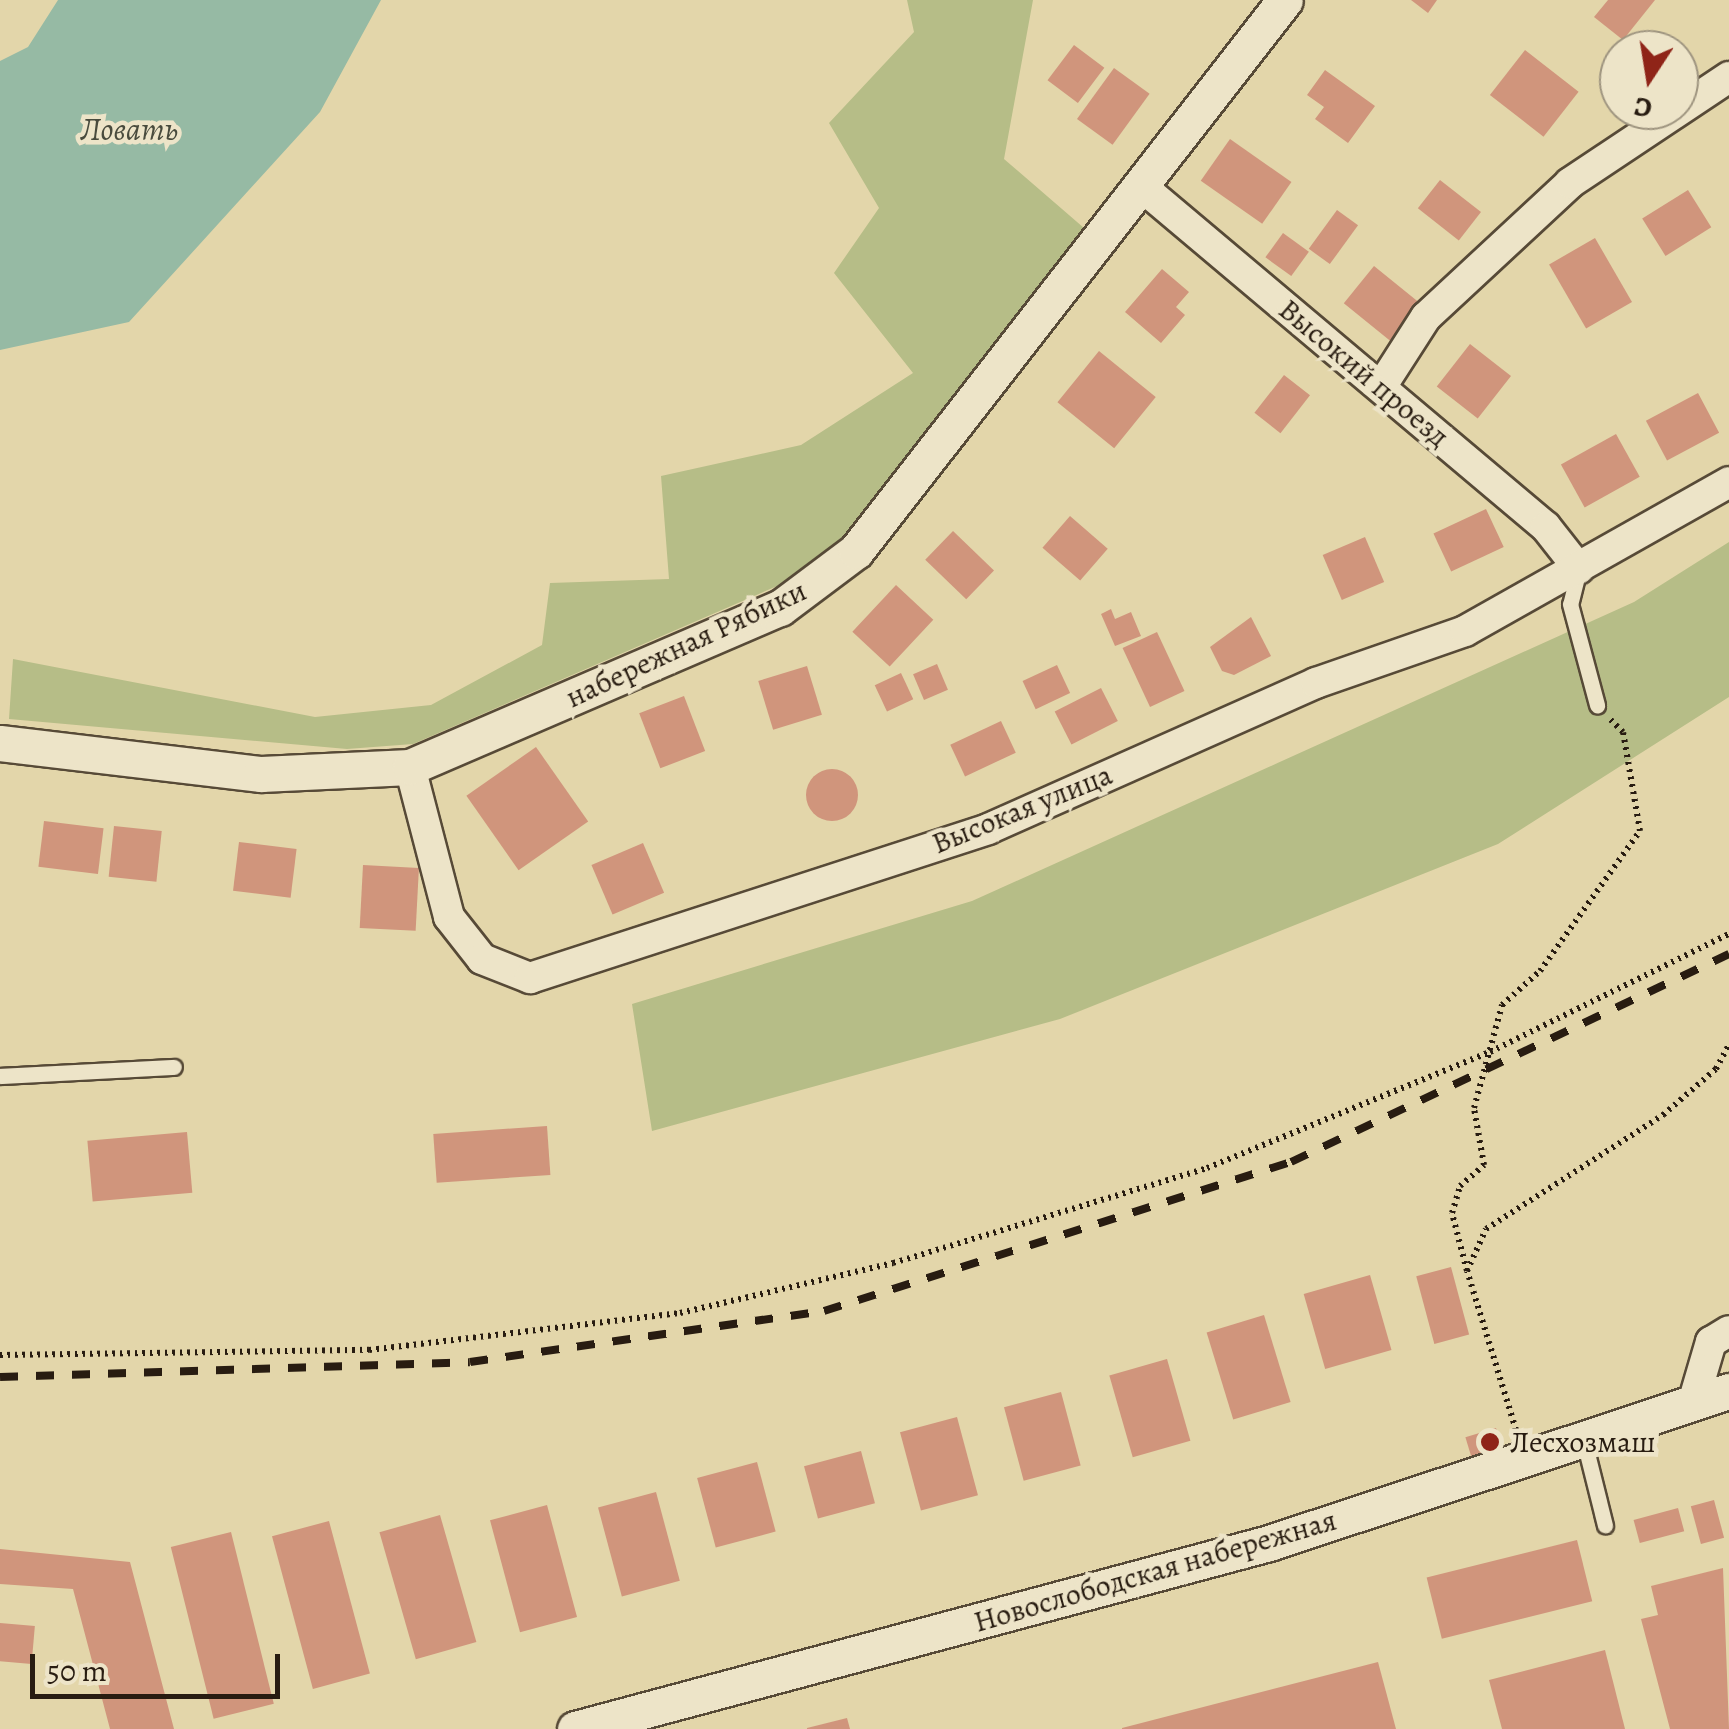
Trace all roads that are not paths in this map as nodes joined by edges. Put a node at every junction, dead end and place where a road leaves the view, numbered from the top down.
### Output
1 (1285, 0) edge
2 (1729, 76) edge
3 (1140, 186) junction
4 (1381, 387) junction
5 (1729, 482) edge
6 (1579, 569) junction
7 (1598, 705) road end
8 (0, 743) edge
9 (410, 767) junction
10 (174, 1067) dead end
11 (0, 1076) edge
12 (1729, 1332) edge
13 (1729, 1390) edge
14 (1693, 1403) junction
15 (1584, 1441) junction
16 (1605, 1526) dead end
17 (575, 1729) edge

1 - 3 street, набережная Рябики
2 - 4 street
3 - 4 street, Высокий проезд
3 - 9 street, набережная Рябики
4 - 6 street, Высокий проезд
5 - 6 street, Высокая улица
6 - 7 lane
6 - 9 street, Высокая улица
8 - 9 street, набережная Рябики
10 - 11 lane
12 - 14 street
13 - 14 street, Новослободская набережная
14 - 15 street, Новослободская набережная
15 - 16 lane
15 - 17 street, Новослободская набережная

